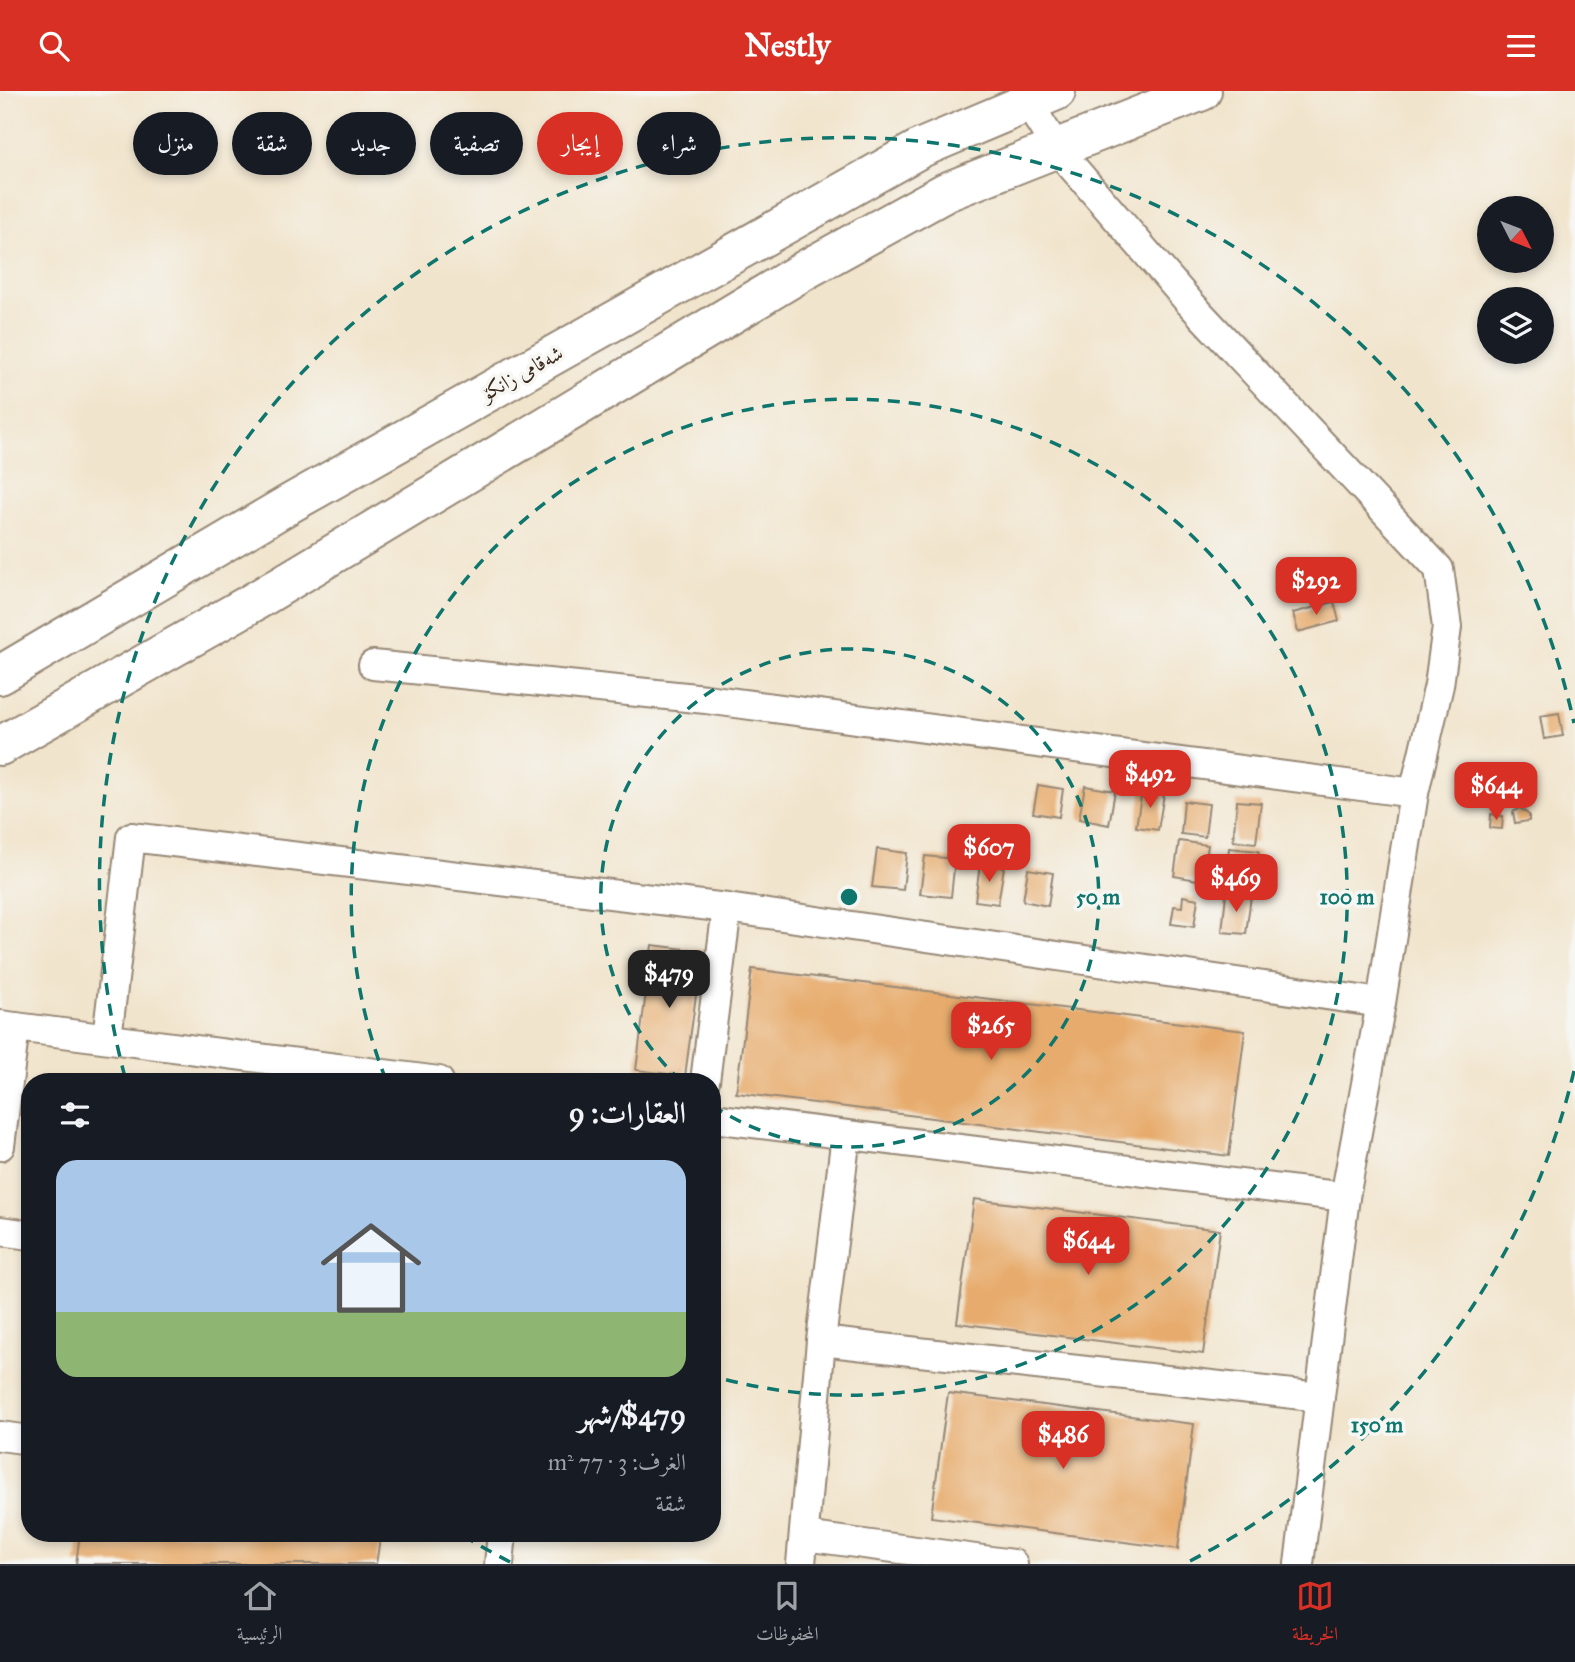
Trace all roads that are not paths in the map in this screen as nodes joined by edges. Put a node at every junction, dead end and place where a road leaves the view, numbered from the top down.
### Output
1 (1202, 91) edge
2 (1042, 97) edge
3 (1056, 149) junction
4 (373, 665) dead end
5 (0, 675) edge
6 (0, 746) edge
7 (1414, 793) junction
8 (727, 908) junction
9 (1381, 1003) junction
10 (8, 1026) edge
11 (107, 1038) junction
12 (377, 1073) edge
13 (706, 1073) edge
14 (721, 1119) edge
15 (846, 1135) junction
16 (0, 1146) edge
17 (1345, 1197) junction
18 (0, 1231) edge
19 (21, 1234) edge
20 (821, 1342) junction
21 (1320, 1397) junction
22 (0, 1436) edge
23 (21, 1439) edge
24 (501, 1542) edge
25 (802, 1550) edge
26 (499, 1564) edge
27 (1013, 1564) edge
28 (1299, 1564) edge

1 - 3 main road
2 - 3 street
2 - 5 main road, شەقامی زانکۆ
3 - 6 main road
3 - 7 street
4 - 7 street
7 - 9 street
8 - 9 street
8 - 11 street
8 - 13 street
9 - 17 street
10 - 11 street
10 - 16 street
11 - 12 street
14 - 15 street
15 - 17 street
15 - 20 street
17 - 21 street
18 - 19 street
20 - 21 street
20 - 25 street
21 - 28 street
22 - 23 street
24 - 26 street
25 - 27 street

